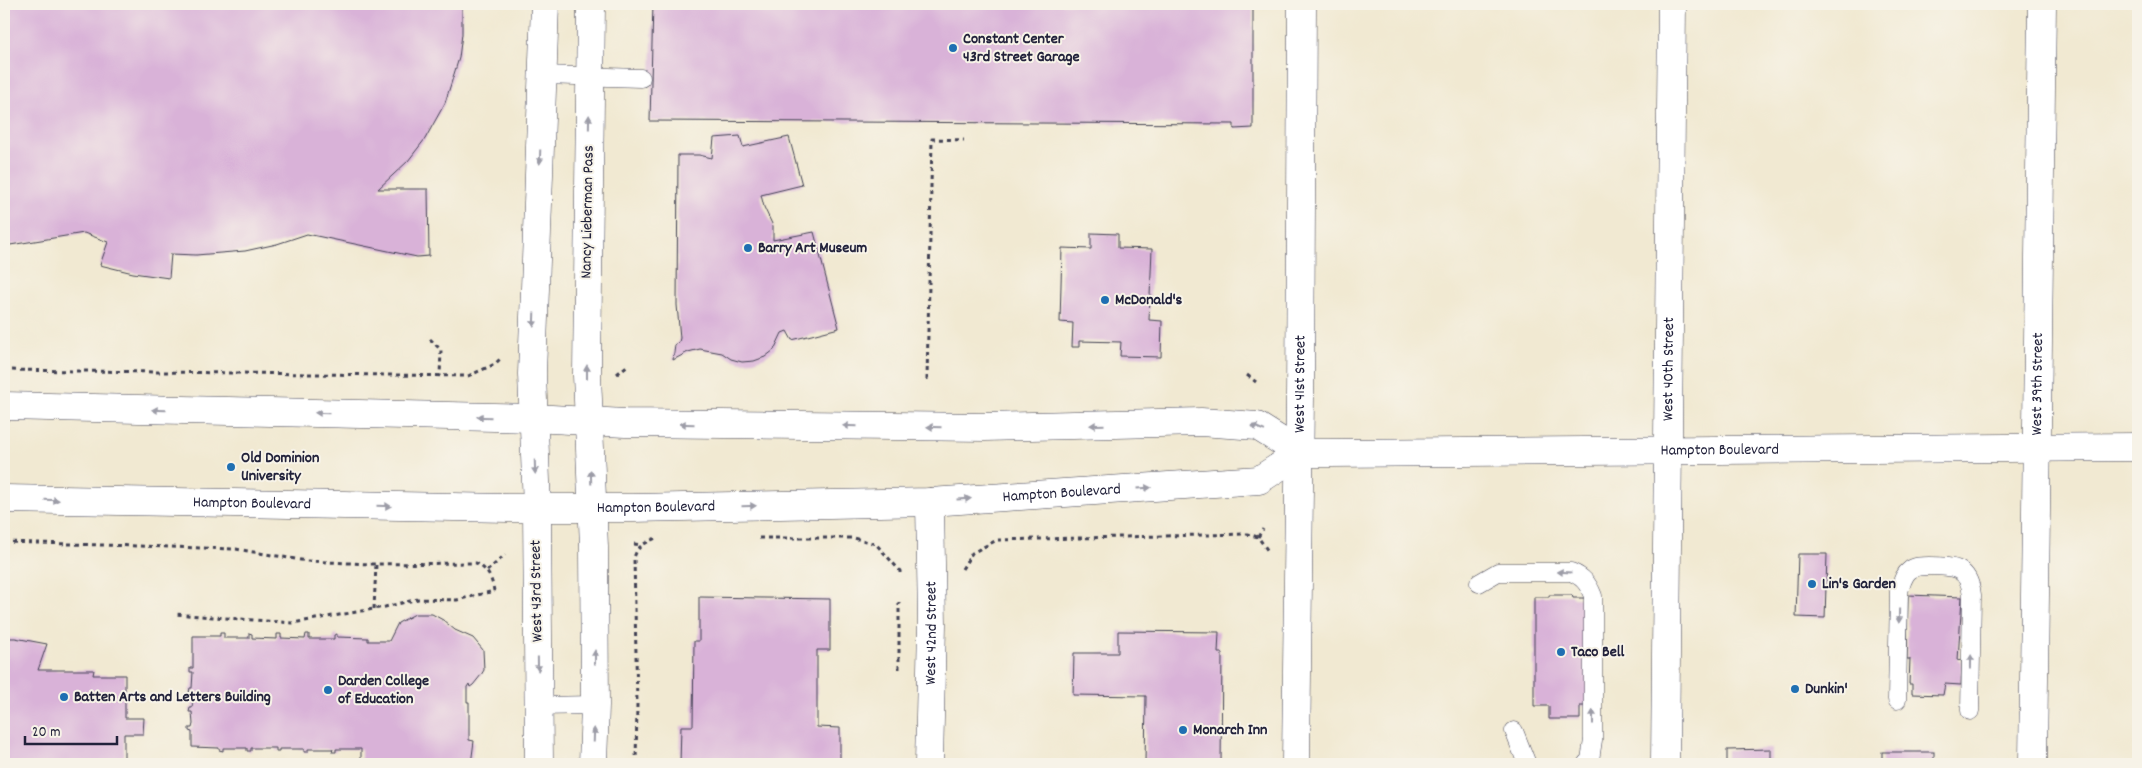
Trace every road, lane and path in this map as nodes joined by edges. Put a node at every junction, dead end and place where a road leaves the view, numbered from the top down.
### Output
1 (544, 4) edge
2 (591, 4) edge
3 (1302, 4) edge
4 (1672, 4) edge
5 (2042, 4) edge
6 (543, 75) junction
7 (590, 76) junction
8 (641, 78) dead end
9 (964, 140) dead end
10 (430, 340) dead end
11 (495, 364) dead end
12 (628, 365) dead end
13 (4, 370) edge
14 (616, 375) dead end
15 (1247, 375) dead end
16 (440, 376) junction
17 (927, 380) dead end
18 (1256, 382) dead end
19 (4, 406) edge
20 (533, 418) junction
21 (589, 421) junction
22 (2038, 446) junction
23 (2138, 447) edge
24 (1669, 449) junction
25 (1300, 453) junction
26 (4, 500) edge
27 (930, 502) junction
28 (537, 508) junction
29 (592, 508) junction
30 (1263, 530) dead end
31 (1258, 537) junction
32 (657, 538) dead end
33 (756, 538) dead end
34 (4, 542) edge
35 (634, 544) dead end
36 (642, 545) junction
37 (505, 555) dead end
38 (1270, 555) dead end
39 (376, 564) junction
40 (487, 571) junction
41 (960, 573) dead end
42 (900, 581) dead end
43 (1479, 583) dead end
44 (899, 600) dead end
45 (374, 609) junction
46 (174, 614) dead end
47 (6, 622) dead end
48 (6, 633) dead end
49 (899, 677) dead end
50 (1897, 700) dead end
51 (539, 706) junction
52 (595, 706) junction
53 (1970, 711) dead end
54 (1514, 731) dead end
55 (171, 764) edge
56 (187, 764) edge
57 (539, 764) edge
58 (593, 764) edge
59 (636, 764) edge
60 (930, 764) edge
61 (1296, 764) edge
62 (1527, 764) edge
63 (1586, 764) edge
64 (1664, 764) edge
65 (2033, 764) edge

1 - 6 street
2 - 7 street, Nancy Lieberman Pass
3 - 25 street, West 41st Street
4 - 24 street, West 40th Street
5 - 22 street, West 39th Street
6 - 7 lane
6 -> 20 street
7 - 8 lane
21 -> 7 street, Nancy Lieberman Pass
9 - 17 path
10 - 16 path
11 - 16 path
12 - 14 path
13 - 16 path
15 - 18 path
20 -> 19 street
20 - 21 street
20 -> 28 street, West 43rd Street
25 -> 21 street
29 -> 21 street
22 - 23 street, Hampton Boulevard
22 - 24 street, Hampton Boulevard
22 - 65 street, West 39th Street
24 - 25 street, Hampton Boulevard
24 - 64 street, West 40th Street
27 -> 25 street, Hampton Boulevard
25 - 61 street, West 41st Street
26 -> 28 street, Hampton Boulevard
29 -> 27 street, Hampton Boulevard
27 - 60 street, West 42nd Street
28 - 29 street, Hampton Boulevard
28 -> 51 street, West 43rd Street
52 -> 29 street
30 - 31 path
31 - 38 path
31 - 41 path
32 - 36 path
33 - 42 path
34 - 39 path
35 - 36 path
36 - 59 path
37 - 40 path
39 - 40 path
39 - 45 path
40 - 45 path
63 -> 43 lane
44 - 49 path
45 - 46 path
47 - 48 path
53 -> 50 lane
51 - 52 lane
51 - 57 street, West 43rd Street
58 -> 52 street
54 - 62 lane
55 - 56 path

